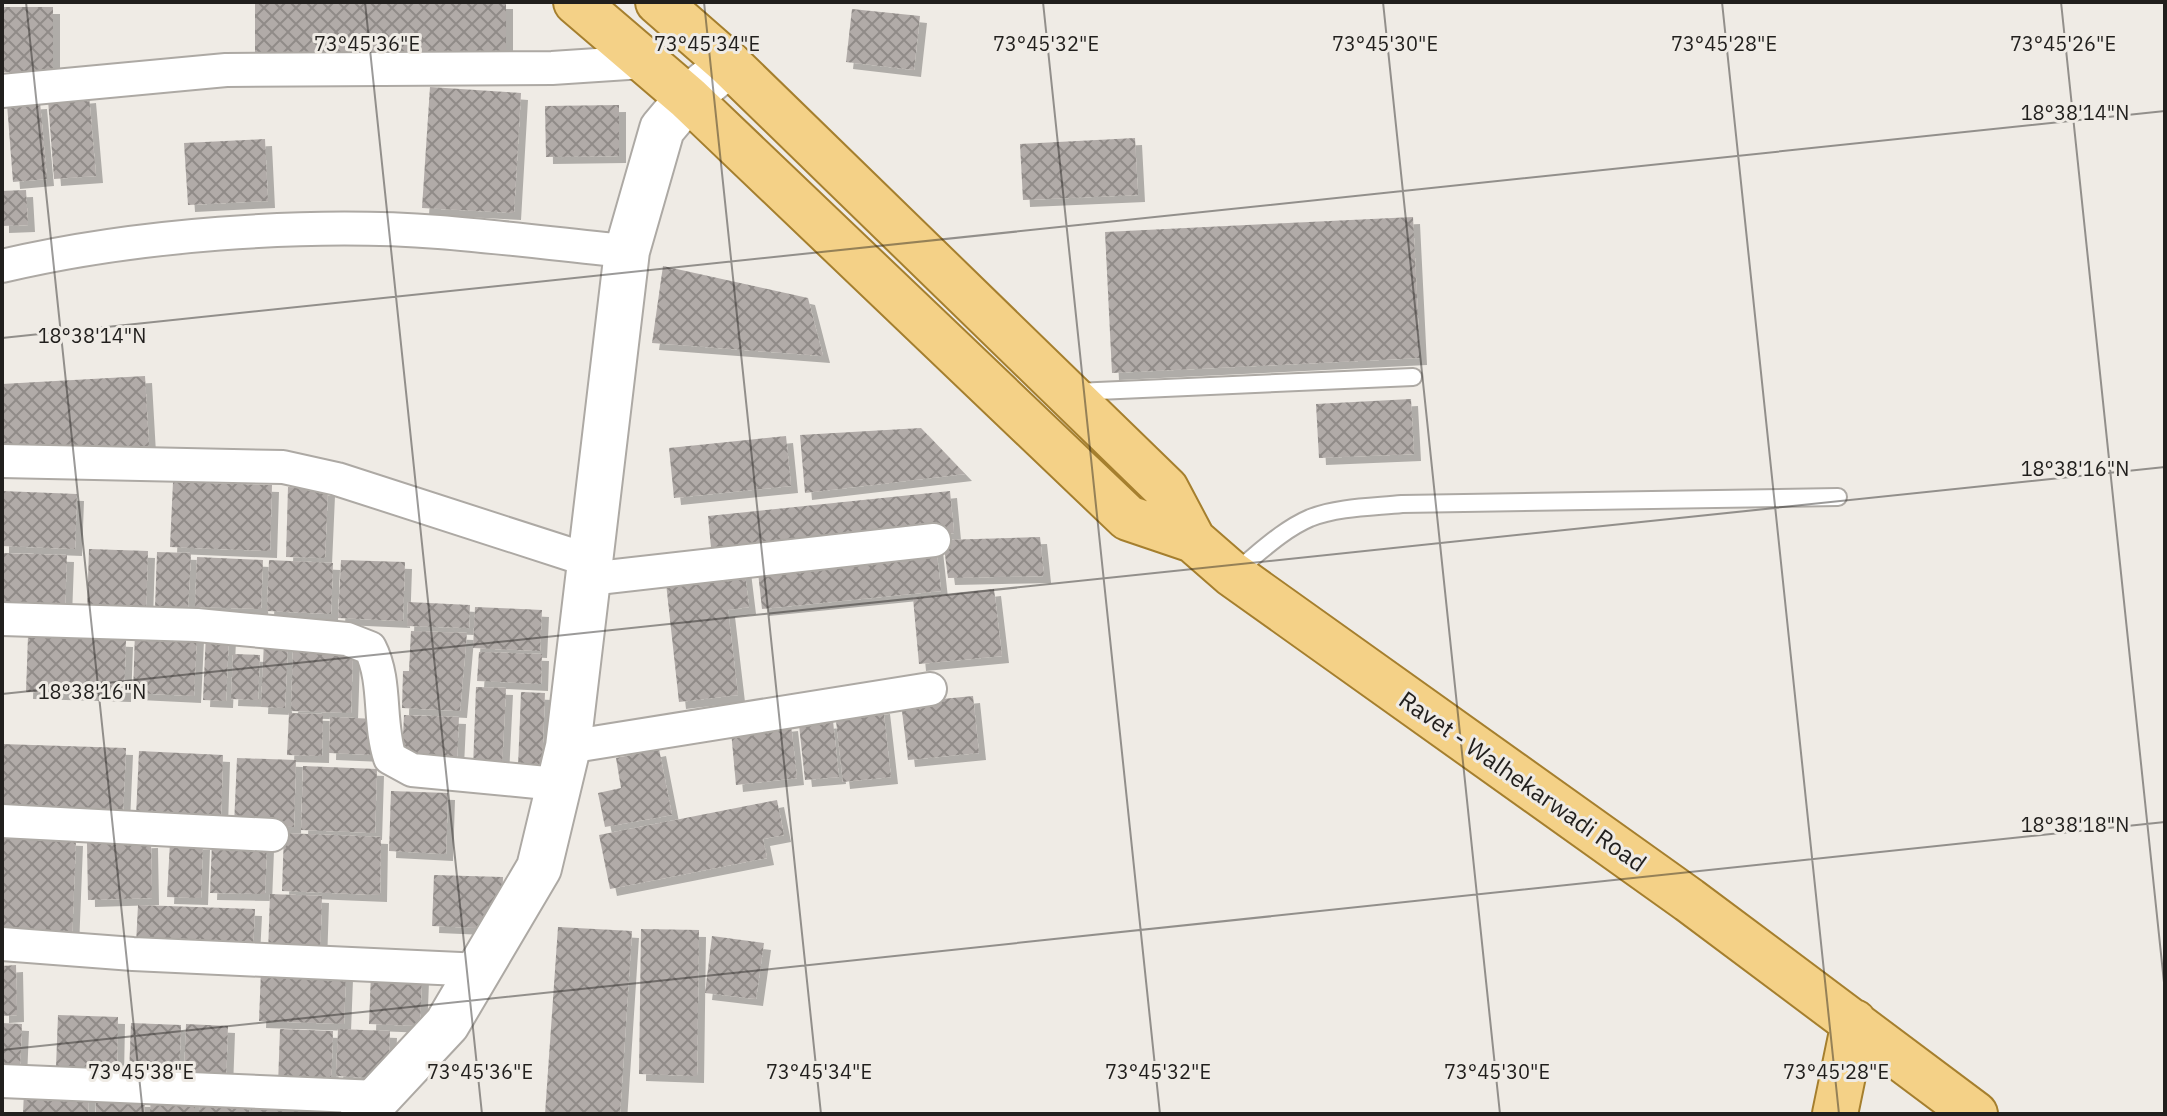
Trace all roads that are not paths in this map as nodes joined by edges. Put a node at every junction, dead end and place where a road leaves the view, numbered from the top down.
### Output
1 (576, 2) edge
2 (658, 2) edge
3 (643, 62) junction
4 (729, 64) junction
5 (2, 91) edge
6 (688, 98) junction
7 (627, 251) junction
8 (2, 266) edge
9 (958, 287) junction
10 (920, 321) junction
11 (1413, 377) dead end
12 (1066, 393) junction
13 (2, 461) edge
14 (1838, 497) dead end
15 (934, 540) dead end
16 (1193, 540) junction
17 (590, 570) junction
18 (1232, 574) junction
19 (2, 619) edge
20 (930, 689) dead end
21 (562, 766) junction
22 (2, 821) edge
23 (272, 835) dead end
24 (2, 944) edge
25 (482, 970) junction
26 (1854, 1022) junction
27 (2, 1081) edge
28 (370, 1105) edge
29 (1848, 1106) edge
30 (1975, 1114) edge

1 - 3 main road
2 - 4 main road
3 - 5 street
3 - 6 main road
4 - 6 street
4 - 9 main road
6 - 7 street
6 - 10 main road
7 - 8 street
7 - 17 street
9 - 10 main road
9 - 12 main road
10 - 16 main road
11 - 12 lane
12 - 16 main road
13 - 17 street
14 - 18 lane
15 - 17 street
16 - 18 main road, Ravet - Walhekarwadi Road
17 - 21 street
18 - 26 main road, Ravet - Walhekarwadi Road
19 - 21 street
20 - 21 street
21 - 25 street
22 - 23 street
24 - 25 street
25 - 28 street
26 - 29 main road
26 - 30 main road, Ravet - Walhekarwadi Road
27 - 28 street

